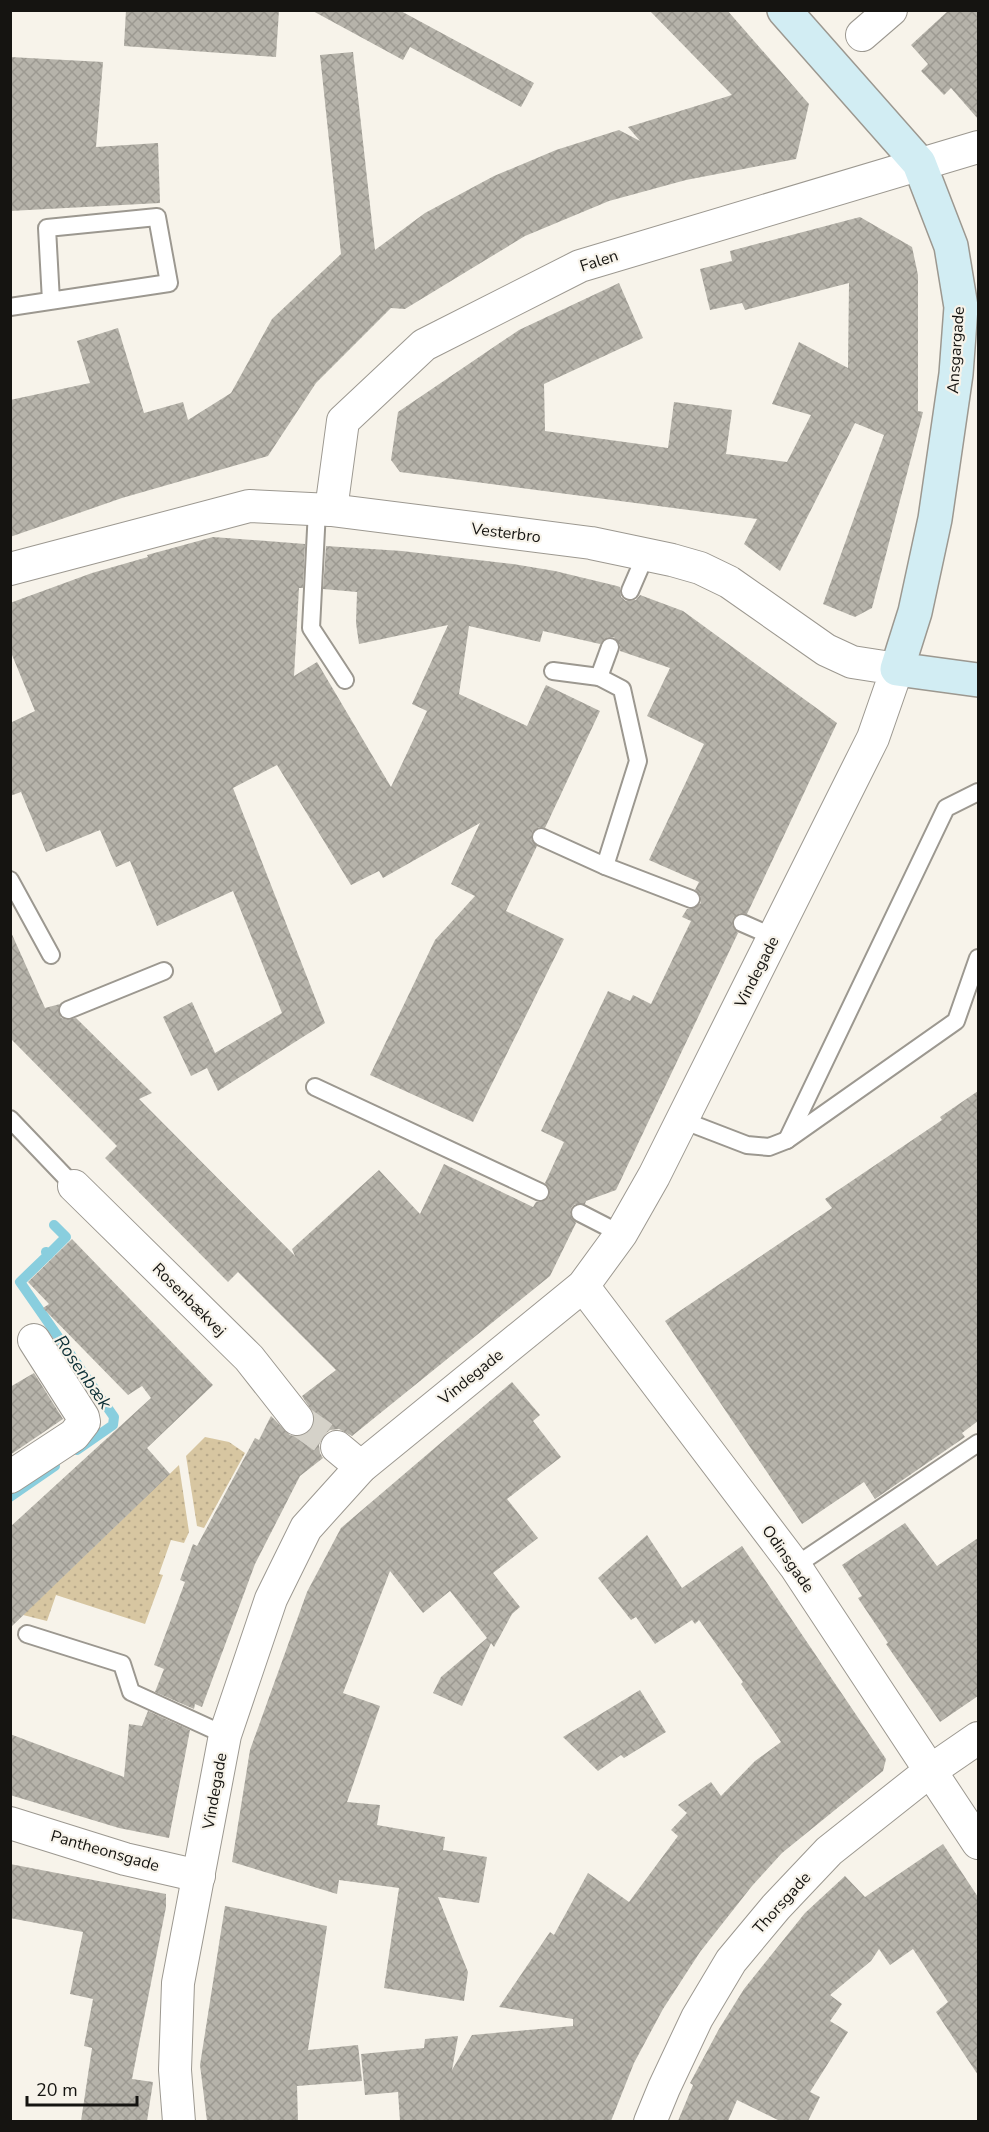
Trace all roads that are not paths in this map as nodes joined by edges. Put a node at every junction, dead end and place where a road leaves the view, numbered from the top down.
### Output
1 (784, 10) edge
2 (891, 10) edge
3 (862, 34) dead end
4 (978, 147) edge
5 (919, 163) junction
6 (51, 301) junction
7 (10, 307) edge
8 (324, 510) junction
9 (646, 555) junction
10 (10, 568) edge
11 (630, 591) dead end
12 (610, 647) dead end
13 (897, 669) junction
14 (553, 671) dead end
15 (599, 677) junction
16 (345, 680) dead end
17 (978, 680) edge
18 (978, 792) edge
19 (541, 837) dead end
20 (605, 866) junction
21 (10, 880) edge
22 (691, 899) dead end
23 (742, 923) dead end
24 (774, 938) junction
25 (51, 955) dead end
26 (978, 958) edge
27 (164, 971) dead end
28 (68, 1010) dead end
29 (315, 1087) dead end
30 (10, 1119) edge
31 (682, 1120) junction
32 (787, 1140) junction
33 (74, 1186) joint
34 (540, 1192) dead end
35 (580, 1213) dead end
36 (621, 1234) junction
37 (583, 1287) junction
38 (34, 1340) dead end
39 (297, 1419) tunnel mouth
40 (978, 1443) edge
41 (10, 1477) edge
42 (795, 1566) junction
43 (27, 1634) dead end
44 (225, 1735) junction
45 (978, 1738) edge
46 (930, 1771) junction
47 (10, 1823) edge
48 (978, 1843) edge
49 (199, 1876) junction
50 (179, 2121) edge
51 (650, 2121) edge

1 - 5 main road, Ansgargade
2 - 3 street
4 - 5 street, Falen
5 - 8 street, Falen
5 - 13 main road, Ansgargade
6 - 6 lane
6 - 7 lane
8 - 9 street, Vesterbro
8 - 10 street, Vesterbro
8 - 16 lane
9 - 11 lane
9 - 13 street, Vesterbro
12 - 15 lane
13 - 17 main road, Vesterbro
13 - 24 street, Vindegade
14 - 15 lane
15 - 20 lane
18 - 32 lane
19 - 20 lane
20 - 22 lane
21 - 25 lane
23 - 24 lane
24 - 31 street, Vindegade
26 - 32 lane
27 - 28 lane
29 - 34 lane
30 - 33 lane
31 - 32 lane
31 - 36 street, Vindegade
33 - 39 street, Rosenbækvej
35 - 36 lane
36 - 37 street, Vindegade
37 - 42 street, Odinsgade
37 - 44 street, Vindegade
38 - 41 street
40 - 42 lane
42 - 46 street, Odinsgade
43 - 44 lane
44 - 49 street, Vindegade
45 - 46 street, Thorsgade
46 - 48 street, Odinsgade
46 - 51 street, Thorsgade
47 - 49 street, Pantheonsgade
49 - 50 street, Vindegade

